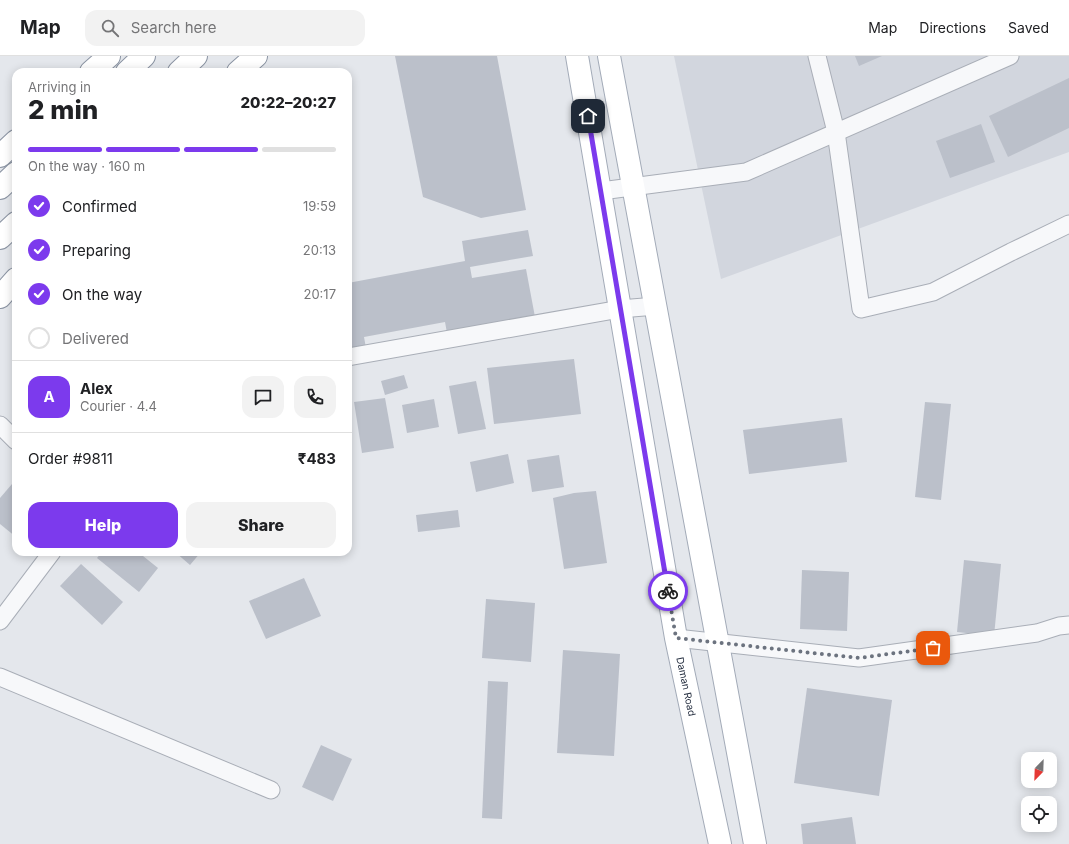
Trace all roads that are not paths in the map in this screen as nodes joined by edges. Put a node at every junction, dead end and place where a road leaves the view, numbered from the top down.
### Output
1 (109, 56) edge
2 (144, 56) edge
3 (196, 56) edge
4 (256, 56) edge
5 (577, 56) edge
6 (609, 56) edge
7 (817, 56) edge
8 (1010, 56) edge
9 (96, 68) edge
10 (131, 68) edge
11 (183, 68) edge
12 (242, 68) edge
13 (836, 132) junction
14 (12, 145) edge
15 (0, 156) edge
16 (12, 177) edge
17 (633, 186) junction
18 (0, 188) edge
19 (601, 191) junction
20 (1069, 224) edge
21 (12, 227) edge
22 (0, 238) edge
23 (12, 284) edge
24 (0, 297) edge
25 (656, 306) junction
26 (620, 309) junction
27 (352, 356) edge
28 (0, 426) edge
29 (12, 437) edge
30 (49, 556) edge
31 (0, 621) edge
32 (1069, 625) edge
33 (676, 638) junction
34 (718, 644) junction
35 (0, 677) edge
36 (271, 790) dead end
37 (720, 844) edge
38 (754, 844) edge

1 - 9 main road
2 - 10 main road
3 - 11 main road
4 - 12 main road
5 - 19 main road, Daman Road
6 - 17 main road
7 - 13 street
8 - 13 street
13 - 17 street
13 - 20 street
14 - 15 main road
16 - 18 main road
17 - 19 street
17 - 25 main road
19 - 26 main road, Daman Road
21 - 22 main road
23 - 24 main road
25 - 26 street
25 - 34 main road
26 - 27 street
26 - 33 main road, Daman Road
28 - 29 street
30 - 31 street
32 - 34 street
33 - 34 street
33 - 37 main road, Daman Road
34 - 38 main road
35 - 36 street

